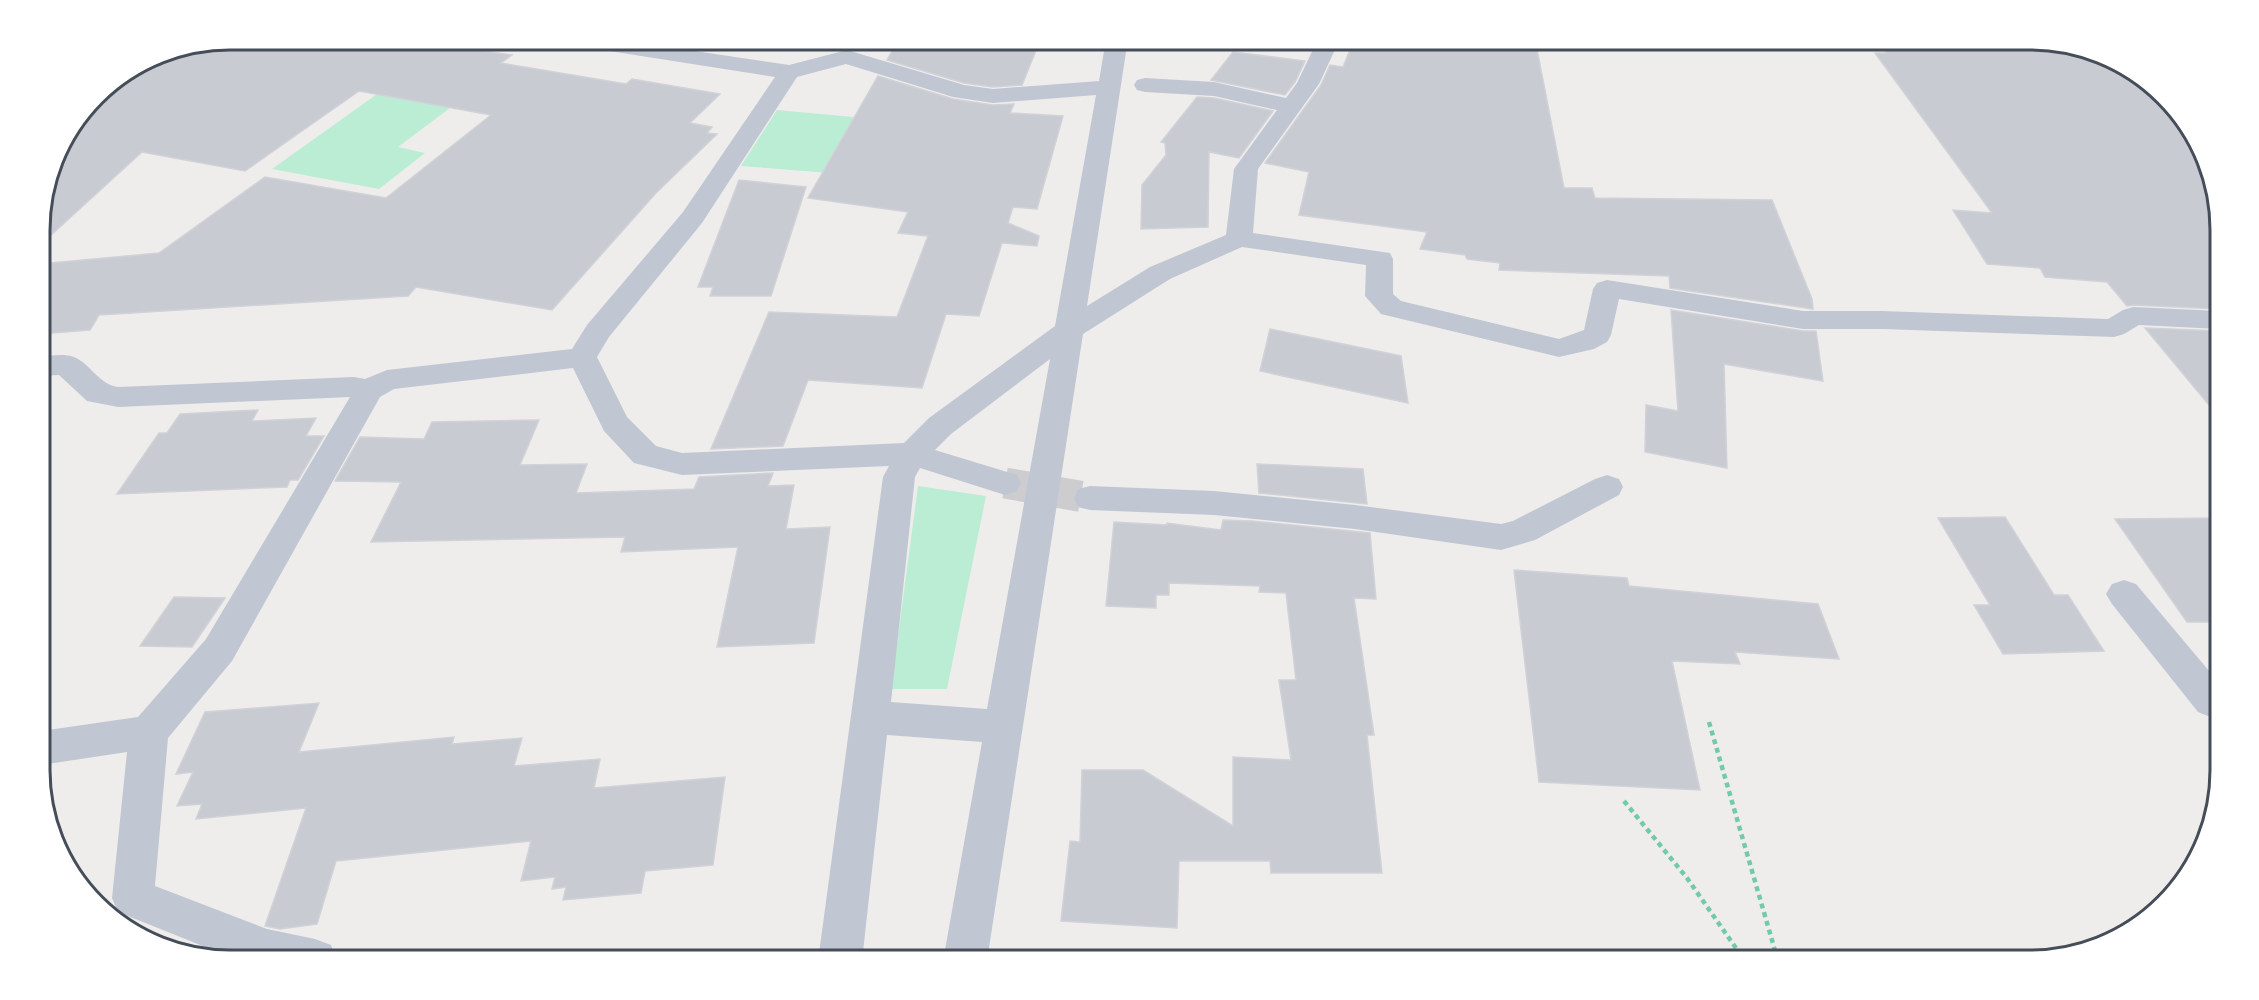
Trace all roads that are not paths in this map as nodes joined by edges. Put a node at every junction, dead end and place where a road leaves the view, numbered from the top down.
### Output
1 (643, 50) edge
2 (846, 50) edge
3 (856, 50) edge
4 (1115, 50) edge
5 (1324, 50) edge
6 (789, 72) junction
7 (1144, 85) dead end
8 (1109, 87) junction
9 (1292, 106) junction
10 (1239, 239) junction
11 (2210, 320) edge
12 (1069, 330) junction
13 (582, 357) junction
14 (50, 366) edge
15 (369, 390) junction
16 (912, 454) junction
17 (1005, 483) tunnel mouth
18 (1607, 487) dead end
19 (1090, 498) tunnel mouth
20 (2124, 594) dead end
21 (2210, 700) edge
22 (870, 717) junction
23 (1004, 727) junction
24 (150, 732) junction
25 (50, 748) edge
26 (265, 950) edge
27 (841, 950) edge
28 (967, 950) edge

1 - 6 street
2 - 6 street
3 - 8 street
4 - 8 street
5 - 9 street
6 - 13 street
7 - 9 street
8 - 12 street
9 - 10 street
10 - 11 street
10 - 12 street
12 - 16 street
12 - 23 street
13 - 15 street
13 - 16 street
14 - 15 street
15 - 24 street
16 - 17 street
16 - 22 street
18 - 19 street
20 - 21 street
22 - 23 street
22 - 27 street
23 - 28 street
24 - 25 street
24 - 26 street

